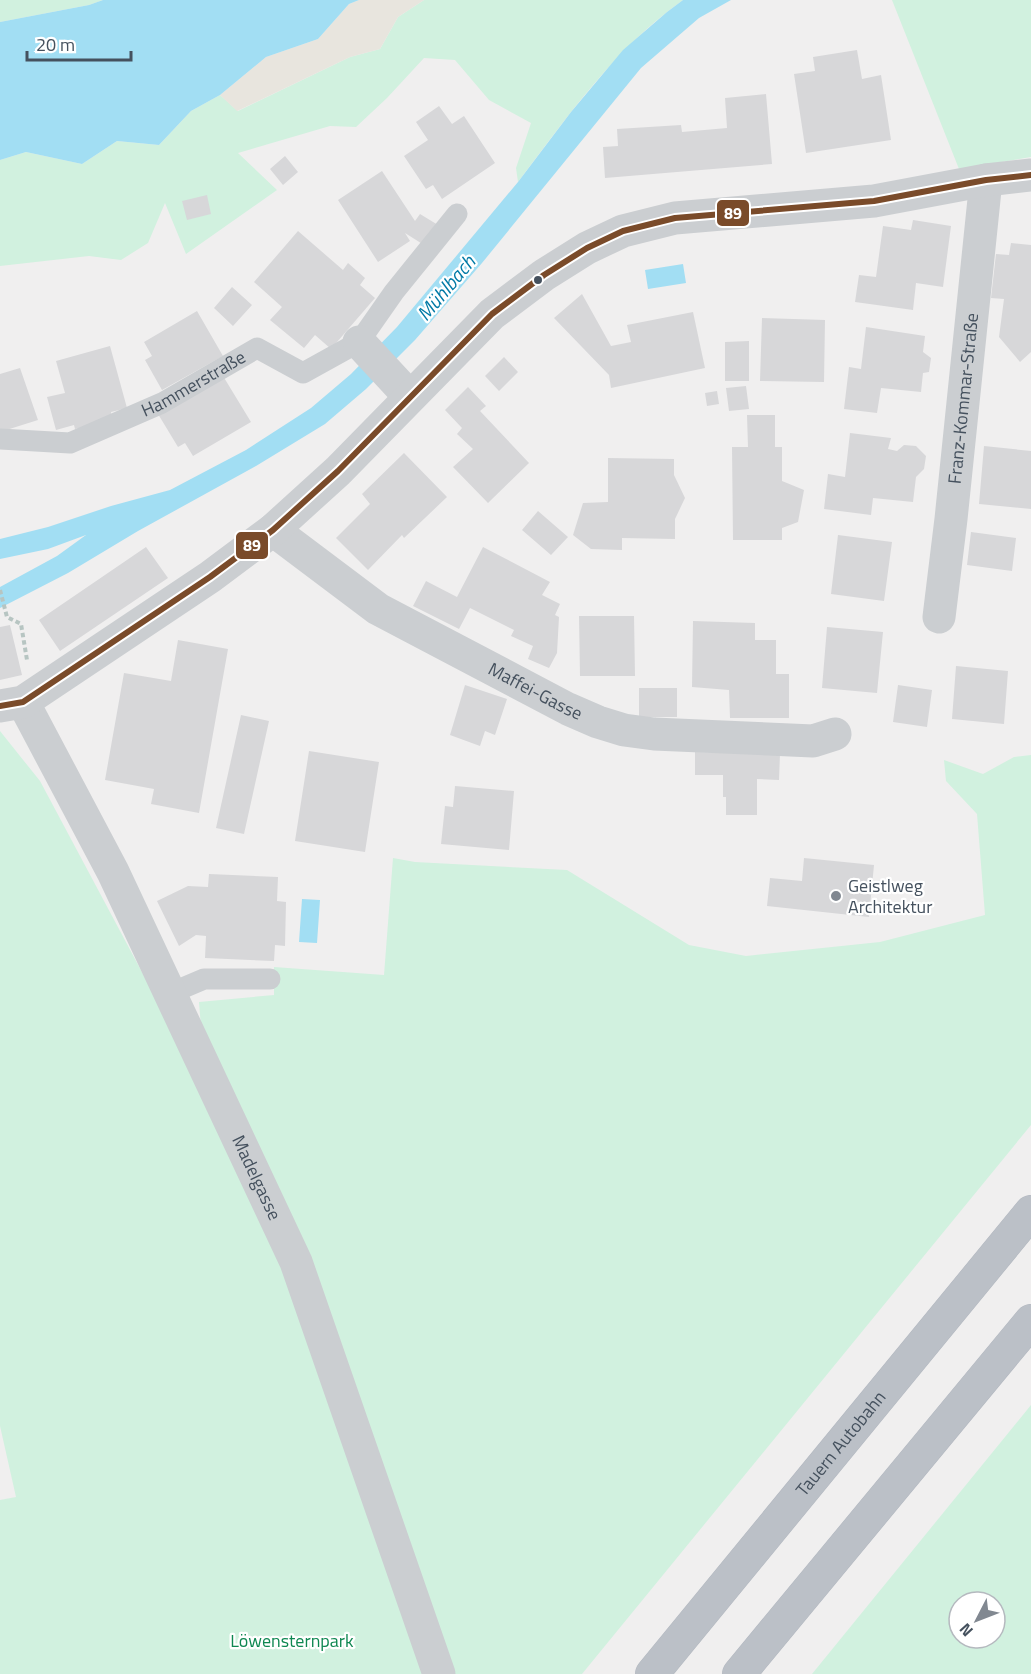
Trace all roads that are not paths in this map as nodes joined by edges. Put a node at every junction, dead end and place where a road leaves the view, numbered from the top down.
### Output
1 (1031, 175) edge
2 (986, 180) junction
3 (457, 214) dead end
4 (364, 347) junction
5 (404, 390) junction
6 (0, 440) edge
7 (273, 530) junction
8 (939, 616) dead end
9 (11, 704) edge
10 (835, 734) dead end
11 (270, 979) dead end
12 (171, 993) junction
13 (1031, 1212) edge
14 (1031, 1321) edge
15 (439, 1674) edge
16 (652, 1674) edge
17 (739, 1674) edge

1 - 2 street
2 - 5 street
2 - 8 street, Franz-Kommar-Straße
3 - 4 lane, Hammerstraße
4 - 5 street
4 - 6 lane, Hammerstraße
5 - 7 street
7 - 9 street
7 - 10 street, Maffei-Gasse
9 - 12 street, Madelgasse
11 - 12 lane
12 - 15 street, Madelgasse
13 - 16 highway, Tauern Autobahn
14 - 17 highway

